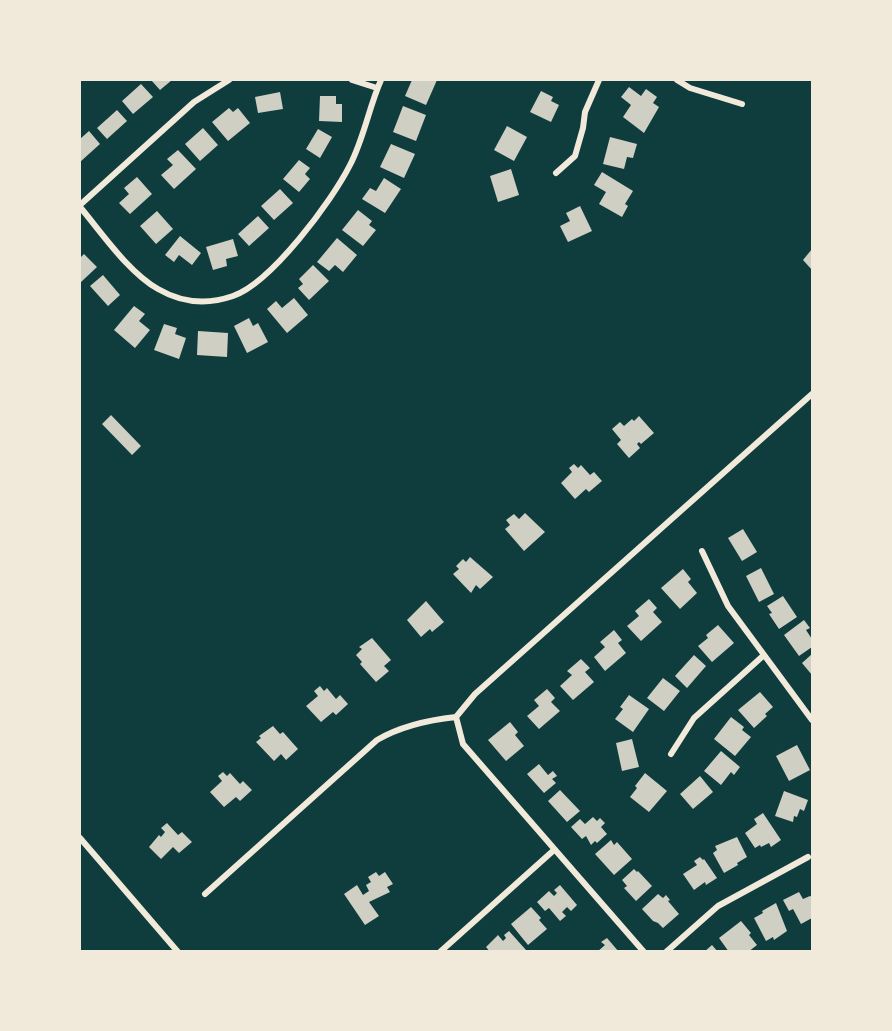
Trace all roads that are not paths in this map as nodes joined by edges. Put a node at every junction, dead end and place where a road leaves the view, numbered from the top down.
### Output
1 (229, 80) edge
2 (352, 80) edge
3 (381, 80) edge
4 (599, 80) edge
5 (677, 80) edge
6 (377, 88) junction
7 (742, 104) dead end
8 (556, 173) dead end
9 (80, 206) edge
10 (813, 394) edge
11 (702, 551) dead end
12 (764, 655) junction
13 (456, 717) junction
14 (813, 720) edge
15 (671, 754) dead end
16 (80, 838) edge
17 (813, 849) edge
18 (554, 850) junction
19 (811, 860) edge
20 (206, 894) dead end
21 (178, 951) edge
22 (441, 951) edge
23 (644, 951) edge
24 (666, 951) edge

1 - 9 street
2 - 6 street
3 - 6 street
4 - 8 street
5 - 7 street
6 - 9 street
10 - 13 street
11 - 12 street
12 - 14 street
12 - 15 street
13 - 18 street
13 - 20 street
16 - 21 street
17 - 19 street
18 - 22 street
18 - 23 street
19 - 24 street

